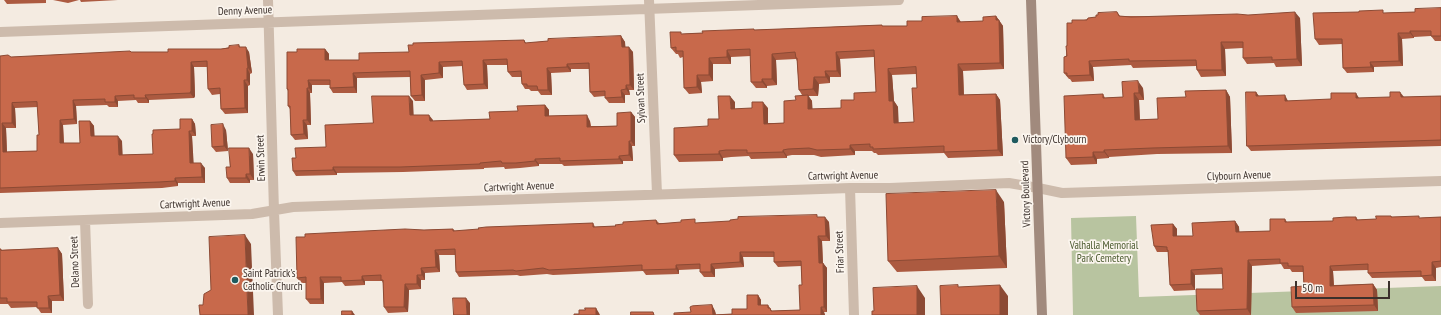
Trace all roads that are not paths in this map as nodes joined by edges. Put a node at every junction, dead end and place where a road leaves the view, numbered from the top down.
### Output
1 (268, 0) edge
2 (898, 0) edge
3 (1031, 0) edge
4 (649, 5) edge
5 (269, 22) junction
6 (0, 32) edge
7 (1441, 181) edge
8 (850, 188) junction
9 (1038, 188) junction
10 (657, 194) junction
11 (274, 211) junction
12 (85, 220) junction
13 (0, 223) edge
14 (88, 304) dead end
15 (278, 315) edge
16 (854, 315) edge
17 (1042, 315) edge

1 - 5 street, Erwin Street
2 - 4 street, Denny Avenue
3 - 9 main road, Victory Boulevard
4 - 5 street, Denny Avenue
4 - 10 street, Sylvan Street
5 - 6 street, Denny Avenue
5 - 11 street, Erwin Street
7 - 9 street, Clybourn Avenue
8 - 9 street, Cartwright Avenue
8 - 10 street, Cartwright Avenue
8 - 16 street, Friar Street
9 - 17 main road, Victory Boulevard
10 - 11 street, Cartwright Avenue
11 - 12 street, Cartwright Avenue
11 - 15 street, Erwin Street
12 - 13 street, Cartwright Avenue
12 - 14 street, Delano Street

